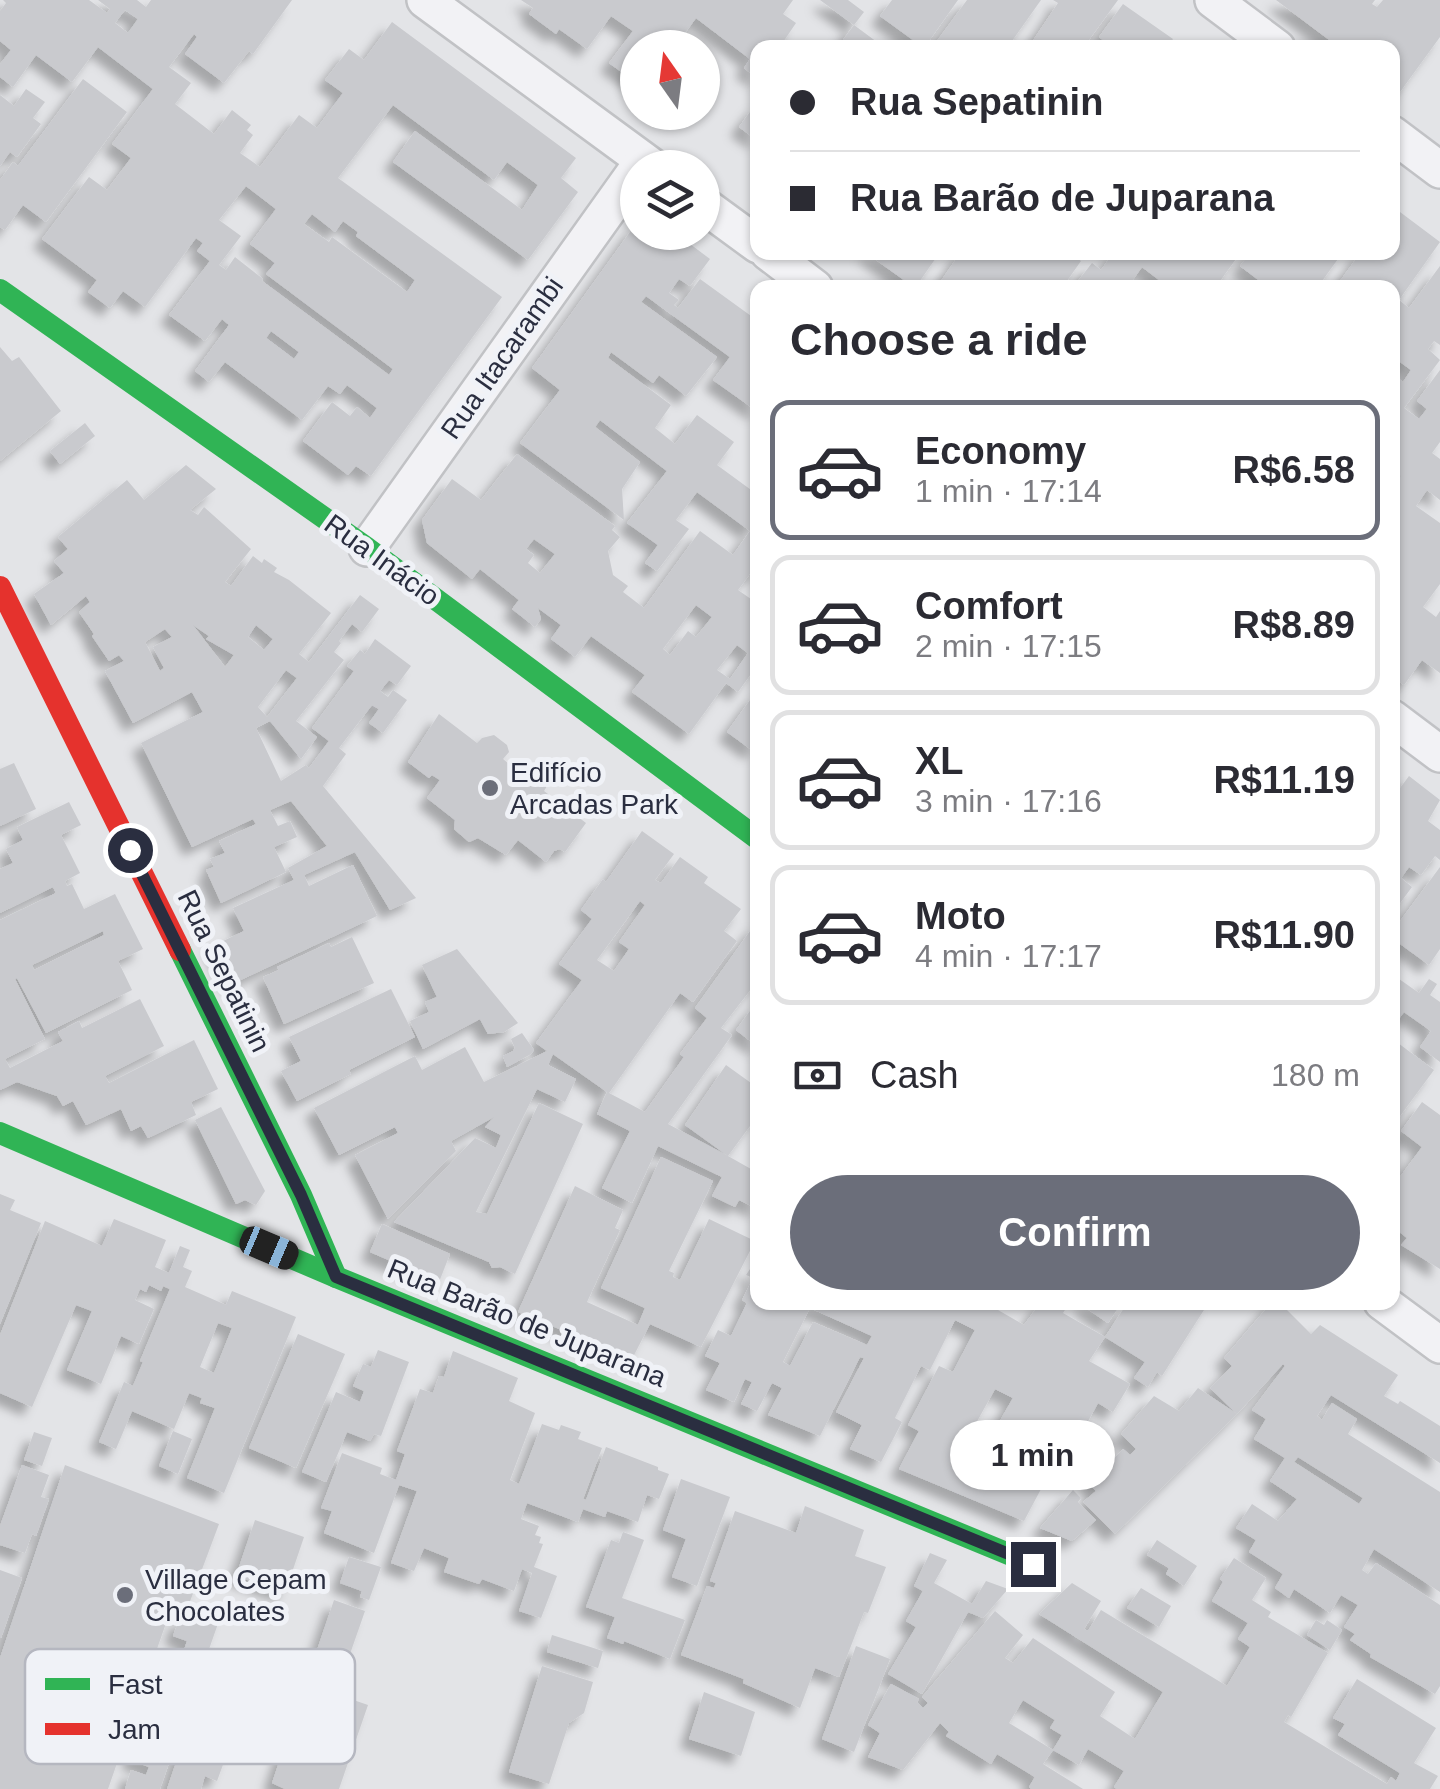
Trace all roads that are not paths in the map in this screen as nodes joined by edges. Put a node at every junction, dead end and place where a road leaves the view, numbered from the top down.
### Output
1 (426, 0) edge
2 (1214, 0) edge
3 (1266, 40) edge
4 (1400, 140) edge
5 (622, 150) edge
6 (1440, 170) edge
7 (620, 198) edge
8 (720, 217) edge
9 (750, 239) edge
10 (778, 260) edge
11 (805, 280) edge
12 (0, 290) edge
13 (367, 548) junction
14 (4, 600) edge
15 (1400, 724) edge
16 (1440, 754) edge
17 (750, 833) edge
18 (0, 1134) edge
19 (336, 1277) junction
20 (1393, 1310) edge
21 (1440, 1346) edge
22 (1033, 1564) dead end

1 - 5 street
2 - 3 street
4 - 6 street
7 - 13 street, Rua Itacarambi
8 - 9 street
10 - 11 street
12 - 13 street, Rua Inácio
13 - 17 street, Rua Inácio
14 - 19 street, Rua Sepatinin
15 - 16 street
18 - 19 street, Rua Barão de Juparana
19 - 22 street, Rua Barão de Juparana
20 - 21 street

